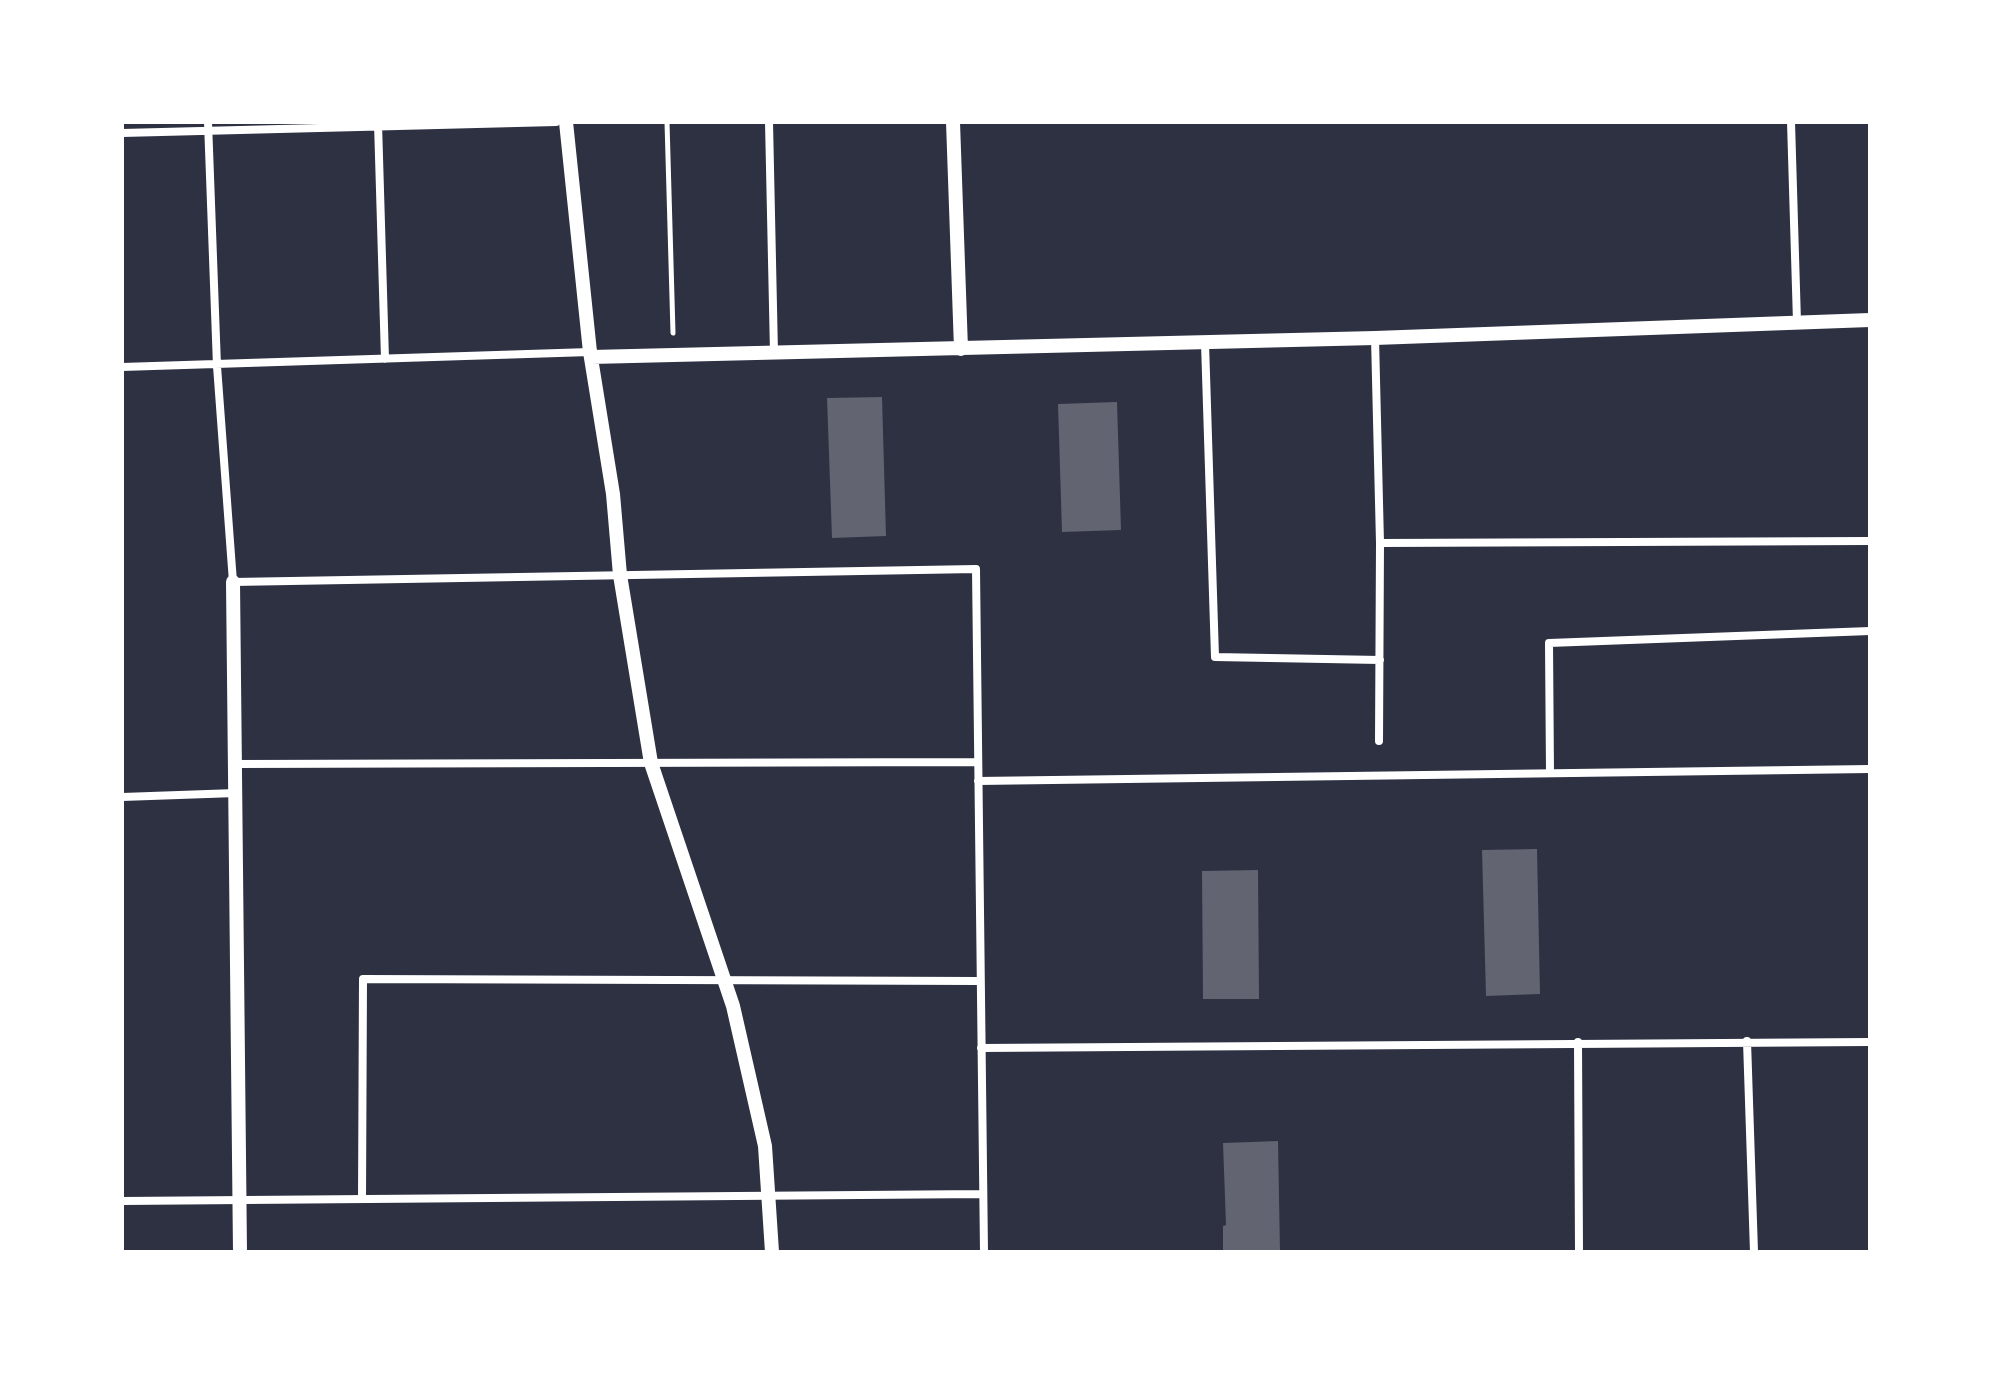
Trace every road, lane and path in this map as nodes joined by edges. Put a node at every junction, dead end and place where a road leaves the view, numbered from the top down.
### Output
1 (556, 122) edge
2 (566, 122) edge
3 (667, 122) edge
4 (769, 122) edge
5 (953, 122) edge
6 (1791, 122) edge
7 (378, 124) edge
8 (208, 126) edge
9 (122, 133) edge
10 (1870, 320) edge
11 (1797, 322) junction
12 (1375, 338) junction
13 (1205, 343) junction
14 (961, 349) junction
15 (591, 354) junction
16 (774, 354) junction
17 (674, 355) junction
18 (385, 359) junction
19 (217, 366) junction
20 (122, 367) edge
21 (1870, 541) edge
22 (1380, 543) junction
23 (620, 575) junction
24 (233, 582) junction
25 (1870, 631) edge
26 (1380, 660) junction
27 (1379, 741) dead end
28 (977, 762) junction
29 (651, 763) junction
30 (235, 764) junction
31 (1870, 769) edge
32 (1550, 773) junction
33 (978, 781) junction
34 (236, 793) junction
35 (122, 797) edge
36 (724, 980) junction
37 (980, 981) junction
38 (1747, 1041) junction
39 (1578, 1042) junction
40 (1870, 1042) edge
41 (981, 1048) junction
42 (983, 1194) junction
43 (768, 1196) junction
44 (362, 1199) junction
45 (240, 1200) junction
46 (122, 1201) edge
47 (240, 1252) edge
48 (772, 1252) edge
49 (984, 1252) edge
50 (1579, 1252) edge
51 (1754, 1252) edge

1 - 7 street
2 - 15 street
3 - 17 path
4 - 16 street
5 - 14 street
6 - 11 street
7 - 8 street
7 - 18 street
8 - 9 street
8 - 19 street
10 - 11 street
11 - 12 street
12 - 13 street
12 - 22 street
13 - 14 street
13 - 26 street
14 - 16 street
15 - 17 street
15 - 18 street
15 - 23 street
16 - 17 street
18 - 19 street
19 - 20 street
19 - 24 street
21 - 22 street
22 - 26 street
23 - 24 street
23 - 28 street
23 - 29 street
24 - 30 street
25 - 32 street
26 - 27 street
28 - 29 street
28 - 33 street
29 - 30 street
29 - 36 street
30 - 34 street
31 - 32 street
32 - 33 street
33 - 37 street
34 - 35 street
34 - 45 street
36 - 37 street
36 - 43 street
36 - 44 street
37 - 41 street
38 - 39 street
38 - 40 street
38 - 51 street
39 - 41 street
39 - 50 street
41 - 42 street
42 - 43 street
42 - 49 street
43 - 44 street
43 - 48 street
44 - 45 street
45 - 46 street
45 - 47 street

